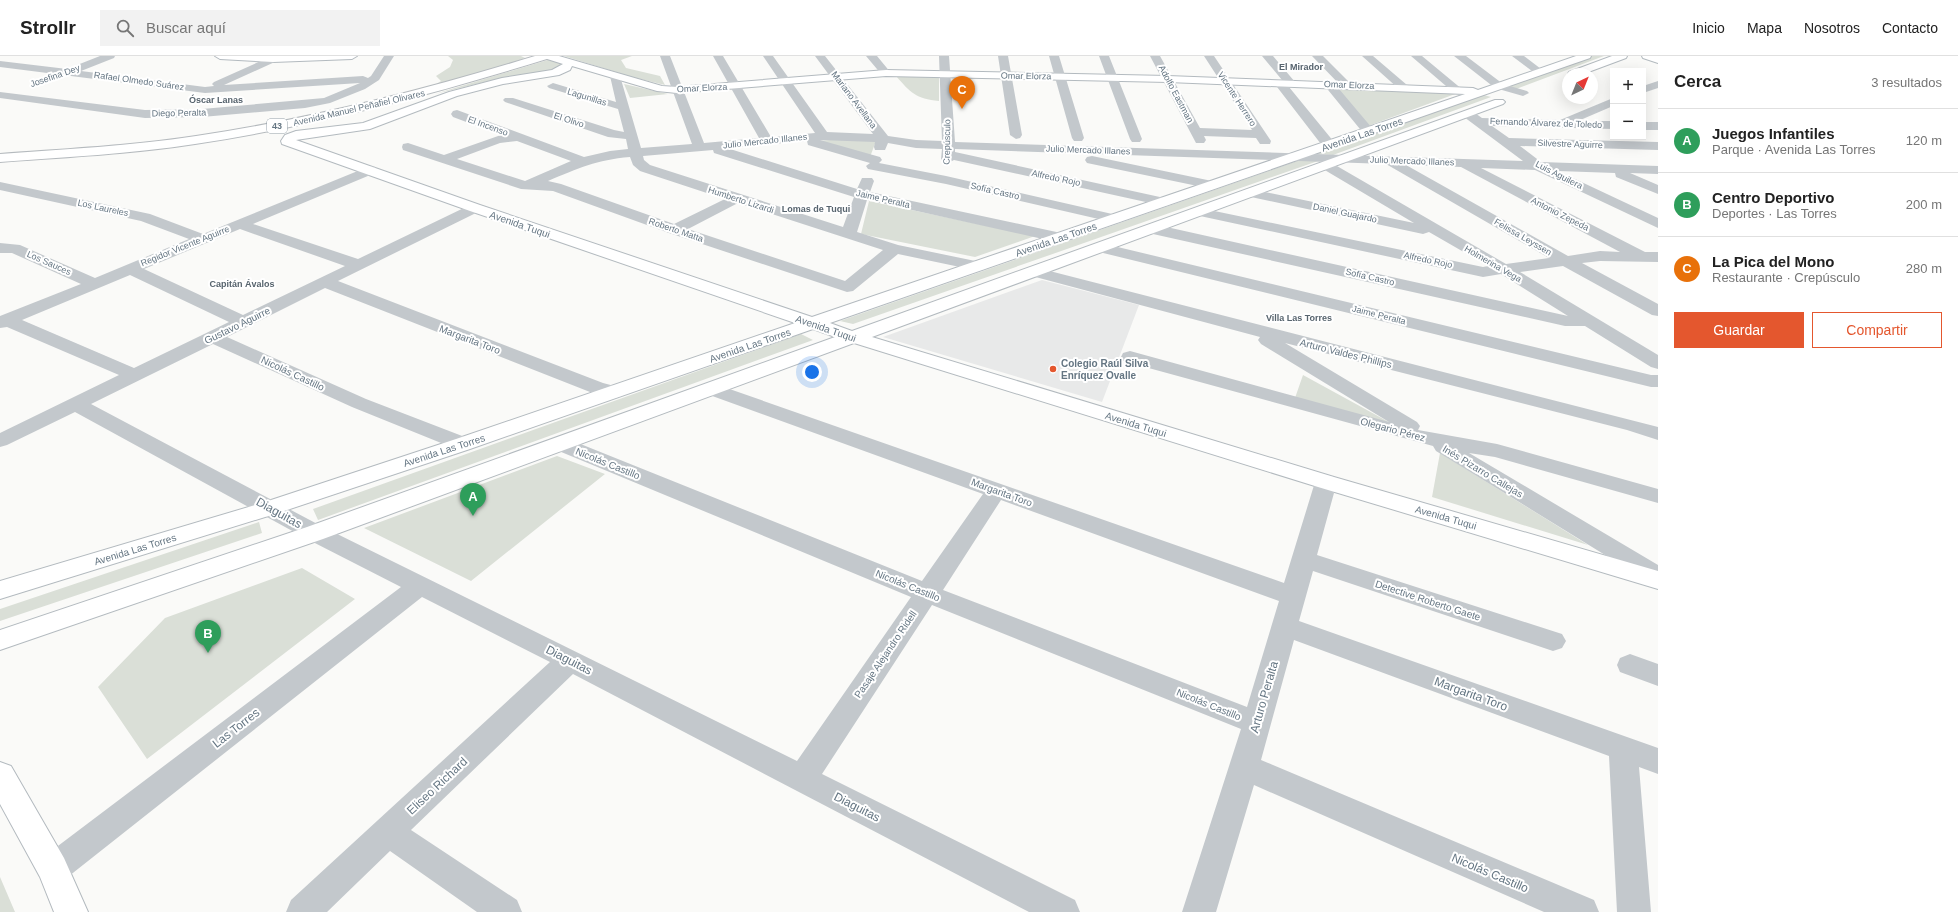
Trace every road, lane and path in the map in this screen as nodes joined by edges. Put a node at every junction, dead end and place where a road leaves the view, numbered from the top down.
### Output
1 (110, 56) edge
2 (220, 56) edge
3 (352, 56) edge
4 (389, 56) edge
5 (547, 56) edge
6 (664, 56) edge
7 (718, 56) edge
8 (768, 56) edge
9 (820, 56) edge
10 (871, 56) edge
11 (944, 56) edge
12 (1003, 56) edge
13 (1054, 56) edge
14 (1104, 56) edge
15 (1155, 56) edge
16 (1209, 56) edge
17 (1268, 56) edge
18 (1317, 56) edge
19 (1368, 56) edge
20 (1416, 56) edge
21 (1459, 56) edge
22 (1517, 56) edge
23 (1586, 56) edge
24 (1622, 56) edge
25 (1647, 56) edge
26 (306, 57) edge
27 (273, 59) junction
28 (1658, 60) edge
29 (570, 62) junction
30 (0, 64) edge
31 (1589, 68) edge
32 (68, 72) junction
33 (1540, 72) junction
34 (886, 73) junction
35 (945, 74) junction
36 (1006, 75) junction
37 (615, 76) junction
38 (837, 77) junction
39 (1062, 77) junction
40 (375, 78) junction
41 (1114, 78) junction
42 (1168, 79) junction
43 (37, 82) dead end
44 (785, 82) junction
45 (1226, 82) junction
46 (1286, 83) junction
47 (1658, 84) edge
48 (1330, 85) junction
49 (1346, 85) junction
50 (553, 86) dead end
51 (736, 86) junction
52 (1499, 86) junction
53 (23, 87) dead end
54 (1403, 87) junction
55 (1536, 88) dead end
56 (1646, 89) edge
57 (205, 90) junction
58 (677, 90) junction
59 (1457, 90) junction
60 (1482, 92) junction
61 (1523, 93) junction
62 (453, 94) junction
63 (1, 95) edge
64 (407, 97) junction
65 (185, 98) dead end
66 (1507, 99) junction
67 (509, 100) dead end
68 (172, 103) dead end
69 (1610, 103) edge
70 (622, 106) junction
71 (145, 114) junction
72 (457, 114) dead end
73 (1473, 118) junction
74 (1558, 124) junction
75 (1610, 125) edge
76 (1646, 126) edge
77 (1658, 126) edge
78 (1368, 132) junction
79 (1016, 135) dead end
80 (630, 136) junction
81 (823, 136) junction
82 (520, 137) junction
83 (799, 138) junction
84 (883, 138) junction
85 (1078, 138) dead end
86 (1263, 138) joint
87 (1136, 139) dead end
88 (767, 141) junction
89 (1505, 142) junction
90 (1329, 145) junction
91 (408, 146) dead end
92 (1658, 146) edge
93 (704, 147) junction
94 (1032, 148) junction
95 (949, 150) junction
96 (636, 152) junction
97 (1294, 157) junction
98 (0, 158) edge
99 (447, 158) junction
100 (1346, 159) junction
101 (1388, 160) junction
102 (583, 161) junction
103 (874, 163) junction
104 (1461, 163) junction
105 (1328, 166) junction
106 (1538, 166) junction
107 (1609, 168) junction
108 (370, 170) junction
109 (1658, 170) edge
110 (946, 180) junction
111 (1212, 185) junction
112 (0, 186) edge
113 (526, 186) junction
114 (1658, 190) edge
115 (1251, 193) junction
116 (862, 194) junction
117 (735, 199) junction
118 (1164, 202) junction
119 (474, 208) junction
120 (1200, 212) junction
121 (1116, 219) junction
122 (239, 224) junction
123 (1658, 224) edge
124 (1153, 229) junction
125 (674, 230) junction
126 (1440, 233) junction
127 (848, 235) junction
128 (1061, 238) junction
129 (203, 239) junction
130 (1, 248) edge
131 (1100, 248) junction
132 (895, 249) junction
133 (1650, 257) edge
134 (1564, 260) junction
135 (359, 265) junction
136 (1658, 265) edge
137 (979, 266) junction
138 (130, 269) junction
139 (1505, 270) junction
140 (1034, 272) junction
141 (325, 282) junction
142 (95, 284) junction
143 (1658, 311) edge
144 (3, 321) edge
145 (1588, 321) junction
146 (243, 322) junction
147 (812, 324) junction
148 (1247, 328) junction
149 (213, 337) junction
150 (852, 337) junction
151 (1130, 357) dead end
152 (1658, 363) edge
153 (135, 375) junction
154 (1658, 380) edge
155 (711, 389) junction
156 (616, 392) junction
157 (76, 404) junction
158 (1658, 434) edge
159 (1432, 440) junction
160 (0, 441) edge
161 (463, 444) junction
162 (561, 444) junction
163 (1326, 482) junction
164 (996, 490) junction
165 (1658, 496) edge
166 (270, 508) junction
167 (315, 533) junction
168 (1304, 559) junction
169 (1658, 576) edge
170 (1658, 580) edge
171 (419, 586) junction
172 (0, 590) edge
173 (926, 593) junction
174 (1293, 596) junction
175 (1284, 626) junction
176 (0, 640) edge
177 (1553, 641) dead end
178 (570, 660) junction
179 (1630, 666) dead end
180 (1658, 675) edge
181 (1256, 723) junction
182 (1623, 749) junction
183 (1658, 761) edge
184 (1244, 767) junction
185 (0, 775) edge
186 (802, 779) junction
187 (388, 832) junction
188 (53, 869) junction
189 (71, 912) edge
190 (303, 912) edge
191 (505, 912) edge
192 (1062, 912) edge
193 (1199, 912) edge
194 (1582, 912) edge
195 (1634, 912) edge

1 - 32 street, Josefina Dey
2 - 27 street
3 - 26 street
4 - 40 street, Diego Peralta
5 - 29 street, Omar Elorza
5 - 64 street, Avenida Manuel Peñafiel Olivares / 43
6 - 58 street
7 - 51 street
8 - 44 street
9 - 38 street, Mariano Avellana
10 - 34 street
11 - 35 street, Crepúsculo
12 - 36 street
13 - 39 street
14 - 41 street
15 - 42 street, Adolfo Eastman
16 - 45 street, Vicente Herrero
17 - 46 street
18 - 49 street
19 - 54 street
20 - 59 street
21 - 52 street
22 - 33 street
23 - 33 street, Avenida Las Torres
24 - 31 street
25 - 28 street
26 - 27 street
27 - 57 street
29 - 37 street, Omar Elorza
29 - 62 street, Avenida Tuqui
30 - 32 street, Rafael Olmedo Suárez
32 - 43 street, Josefina Dey
32 - 57 street, Rafael Olmedo Suárez
33 - 52 street, Avenida Las Torres
34 - 35 street, Omar Elorza
34 - 38 street, Omar Elorza
35 - 36 street, Omar Elorza
35 - 95 street, Crepúsculo
36 - 39 street, Omar Elorza
36 - 79 street
37 - 58 street, Omar Elorza
37 - 70 street, Humberto Lizardi
38 - 44 street, Omar Elorza
38 - 84 street, Mariano Avellana
39 - 41 street, Omar Elorza
39 - 85 street
40 - 57 street, Rafael Olmedo Suárez
40 - 71 street, Diego Peralta
41 - 42 street, Omar Elorza
41 - 87 street
42 - 45 street, Omar Elorza
42 - 86 street, Adolfo Eastman
44 - 51 street, Omar Elorza
44 - 81 street
45 - 46 street, Omar Elorza
45 - 86 street, Vicente Herrero
46 - 48 street, Omar Elorza
46 - 90 street
47 - 56 street
48 - 49 street, Omar Elorza
48 - 78 street
49 - 54 street, Omar Elorza
50 - 70 street, Lagunillas
51 - 58 street, Omar Elorza
51 - 88 street
52 - 60 street, Avenida Las Torres
52 - 61 street
53 - 63 street, Josefina Dey
54 - 59 street, Omar Elorza
55 - 61 street, Avenida Las Torres
57 - 65 street
58 - 93 street
59 - 60 street, Omar Elorza
60 - 66 street, Omar Elorza
60 - 78 street, Avenida Las Torres
61 - 66 street, Avenida Las Torres
62 - 64 street
62 - 108 street, Avenida Tuqui
63 - 71 street, Diego Peralta
64 - 98 street, Avenida Manuel Peñafiel Olivares / 43
66 - 73 street, Avenida Las Torres
67 - 80 street, El Olivo
68 - 71 street
69 - 74 street
70 - 80 street, Humberto Lizardi
72 - 82 street, El Incenso
73 - 74 street, Fernando Álvarez de Toledo
73 - 89 street, Luis Aguilera
73 - 100 street, Avenida Las Torres
74 - 75 street, Fernando Álvarez de Toledo
76 - 77 street
78 - 90 street, Avenida Las Torres
80 - 96 street, Humberto Lizardi
81 - 83 street, Julio Mercado Illanes
81 - 84 street, Julio Mercado Illanes
82 - 99 street
82 - 102 street, El Incenso
83 - 88 street, Julio Mercado Illanes
83 - 103 street, Sofía Castro
84 - 95 street, Julio Mercado Illanes
84 - 103 street, Mariano Avellana
88 - 93 street, Julio Mercado Illanes
89 - 92 street, Silvestre Aguirre
89 - 106 street, Luis Aguilera
90 - 97 street, Avenida Las Torres
91 - 99 street, Roberto Matta
93 - 96 street, Julio Mercado Illanes
93 - 116 street, Jaime Peralta
94 - 95 street, Julio Mercado Illanes
94 - 97 street, Julio Mercado Illanes
94 - 111 street
95 - 110 street, Crepúsculo
95 - 118 street, Alfredo Rojo
96 - 102 street, Julio Mercado Illanes
96 - 117 street, Humberto Lizardi
97 - 100 street, Julio Mercado Illanes
97 - 111 street, Avenida Las Torres
99 - 113 street, Roberto Matta
100 - 101 street, Julio Mercado Illanes
100 - 105 street, Avenida Las Torres
101 - 104 street, Julio Mercado Illanes
101 - 134 street, Felissa Leyssen
102 - 113 street, Julio Mercado Illanes
103 - 110 street, Sofía Castro
103 - 116 street, Mariano Avellana
104 - 106 street, Julio Mercado Illanes
104 - 133 street, Antonio Zepeda
105 - 115 street, Avenida Las Torres
105 - 126 street, Holmerina Vega
106 - 107 street, Julio Mercado Illanes
106 - 123 street, Luis Aguilera
107 - 109 street, Julio Mercado Illanes
107 - 114 street
108 - 119 street, Avenida Tuqui
108 - 122 street, Regidor Vicente Aguirre
110 - 121 street, Sofía Castro
111 - 118 street, Avenida Las Torres
112 - 129 street, Los Laureles
113 - 125 street, Roberto Matta
115 - 120 street, Avenida Las Torres
115 - 126 street, Daniel Guajardo
116 - 127 street, Mariano Avellana
116 - 128 street, Jaime Peralta
117 - 125 street
117 - 127 street, Humberto Lizardi
118 - 121 street, Avenida Las Torres
119 - 135 street, Gustavo Aguirre
119 - 147 street, Avenida Tuqui
120 - 124 street, Avenida Las Torres
120 - 139 street, Alfredo Rojo
121 - 128 street, Avenida Las Torres
122 - 129 street, Regidor Vicente Aguirre
122 - 135 street
124 - 131 street, Avenida Las Torres
124 - 145 street, Sofía Castro
125 - 132 street, Roberto Matta
126 - 139 street, Holmerina Vega
127 - 132 street, Humberto Lizardi
128 - 137 street, Avenida Las Torres
129 - 138 street, Regidor Vicente Aguirre
130 - 142 street, Los Sauces
131 - 140 street, Avenida Las Torres
131 - 154 street, Jaime Peralta
132 - 137 street, Humberto Lizardi
133 - 134 street, Alfredo Rojo
133 - 136 street, Antonio Zepeda
134 - 139 street, Alfredo Rojo
134 - 143 street, Felissa Leyssen
135 - 141 street, Gustavo Aguirre
137 - 147 street, Avenida Las Torres
138 - 142 street, Regidor Vicente Aguirre
138 - 146 street
139 - 145 street, Holmerina Vega
140 - 148 street, Arturo Valdes Phillips
140 - 150 street, Avenida Las Torres
141 - 146 street, Gustavo Aguirre
141 - 156 street, Margarita Toro
142 - 144 street, Regidor Vicente Aguirre
144 - 153 street
145 - 152 street, Holmerina Vega
146 - 149 street, Gustavo Aguirre
147 - 150 street, Avenida Tuqui
147 - 156 street, Avenida Las Torres
148 - 158 street, Arturo Valdes Phillips
148 - 159 street, Inés Pizarro Callejas
149 - 153 street, Gustavo Aguirre
149 - 161 street, Nicolás Castillo
150 - 155 street, Avenida Las Torres
150 - 163 street, Avenida Tuqui
151 - 159 street, Olegario Pérez
153 - 157 street, Gustavo Aguirre
155 - 162 street, Avenida Las Torres
155 - 164 street, Margarita Toro
156 - 161 street, Avenida Las Torres
157 - 160 street, Gustavo Aguirre
157 - 166 street, Diaguitas
159 - 165 street, Olegario Pérez
159 - 169 street, Inés Pizarro Callejas
161 - 166 street, Avenida Las Torres
162 - 167 street, Avenida Las Torres
162 - 173 street, Nicolás Castillo
163 - 168 street, Arturo Peralta
163 - 170 street, Avenida Tuqui
164 - 173 street, Pasaje Alejandro Ridell
164 - 174 street, Margarita Toro
166 - 167 street, Diaguitas
166 - 172 street, Avenida Las Torres
167 - 171 street, Diaguitas
167 - 176 street, Avenida Las Torres
168 - 174 street, Arturo Peralta
168 - 177 street, Detective Roberto Gaete
171 - 178 street, Diaguitas
171 - 188 street, Las Torres
173 - 181 street, Nicolás Castillo
173 - 186 street, Pasaje Alejandro Ridell
174 - 175 street, Arturo Peralta
175 - 181 street, Arturo Peralta
175 - 182 street, Margarita Toro
178 - 186 street, Diaguitas
178 - 187 street, Eliseo Richard
179 - 180 street
181 - 184 street, Arturo Peralta
182 - 183 street, Margarita Toro
182 - 195 street
184 - 193 street, Arturo Peralta
184 - 194 street, Nicolás Castillo
185 - 188 street
186 - 192 street, Diaguitas
187 - 190 street, Eliseo Richard
187 - 191 street
188 - 189 street

